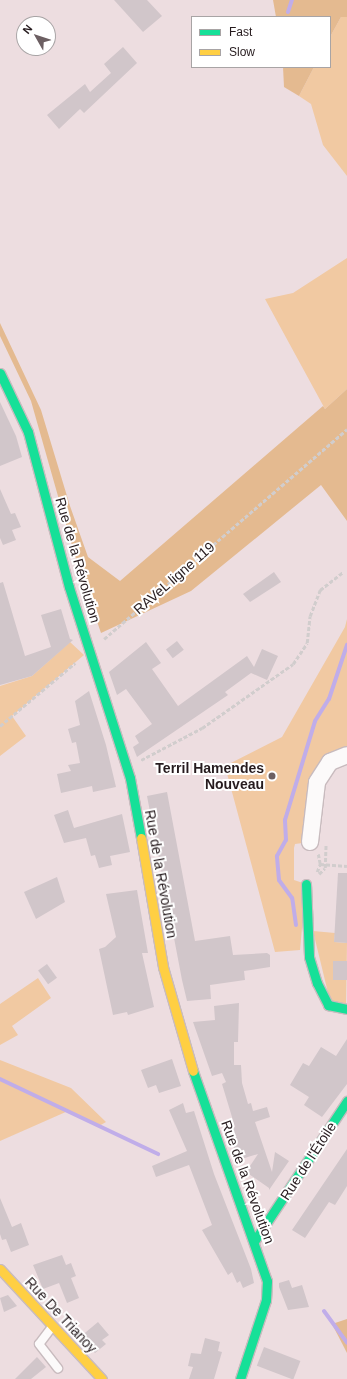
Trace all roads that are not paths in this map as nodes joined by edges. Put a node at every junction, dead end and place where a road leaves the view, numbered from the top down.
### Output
1 (0, 373) edge
2 (347, 755) edge
3 (310, 842) road end
4 (306, 884) road end
5 (347, 1009) edge
6 (345, 1107) edge
7 (255, 1240) junction
8 (0, 1269) edge
9 (52, 1327) junction
10 (58, 1368) dead end
11 (102, 1379) edge
12 (240, 1379) edge

1 - 7 street, Rue de la Révolution
2 - 3 street
4 - 5 street
6 - 7 street, Rue de l'Étoile
7 - 12 street, Rue de la Révolution
8 - 9 street, Rue De Trianoy
9 - 10 lane
9 - 11 street, Rue De Trianoy

